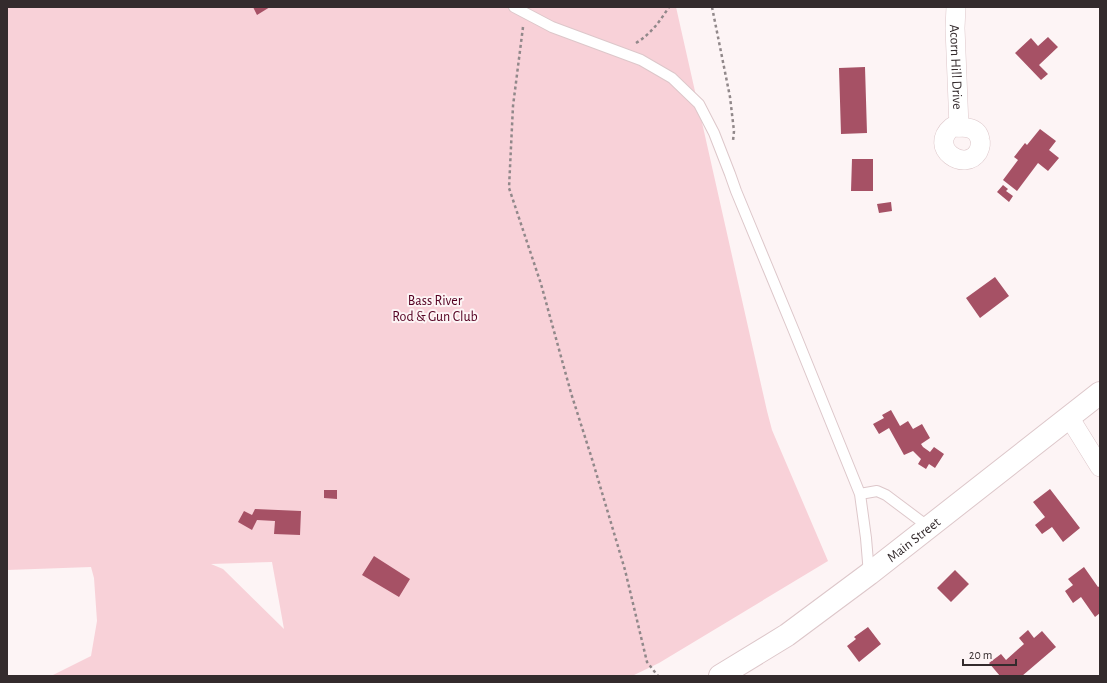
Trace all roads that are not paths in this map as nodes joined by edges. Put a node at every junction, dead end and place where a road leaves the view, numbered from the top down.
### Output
1 (514, 7) edge
2 (956, 7) edge
3 (959, 127) dead end
4 (1100, 393) edge
5 (1069, 417) junction
6 (1100, 467) edge
7 (860, 494) junction
8 (930, 528) junction
9 (870, 574) junction
10 (720, 676) edge

1 - 7 lane
2 - 3 street, Acorn Hill Drive
4 - 5 main road, Main Street
5 - 6 street
5 - 8 main road, Main Street
7 - 8 lane
7 - 9 lane
8 - 9 main road, Main Street
9 - 10 main road, Main Street

